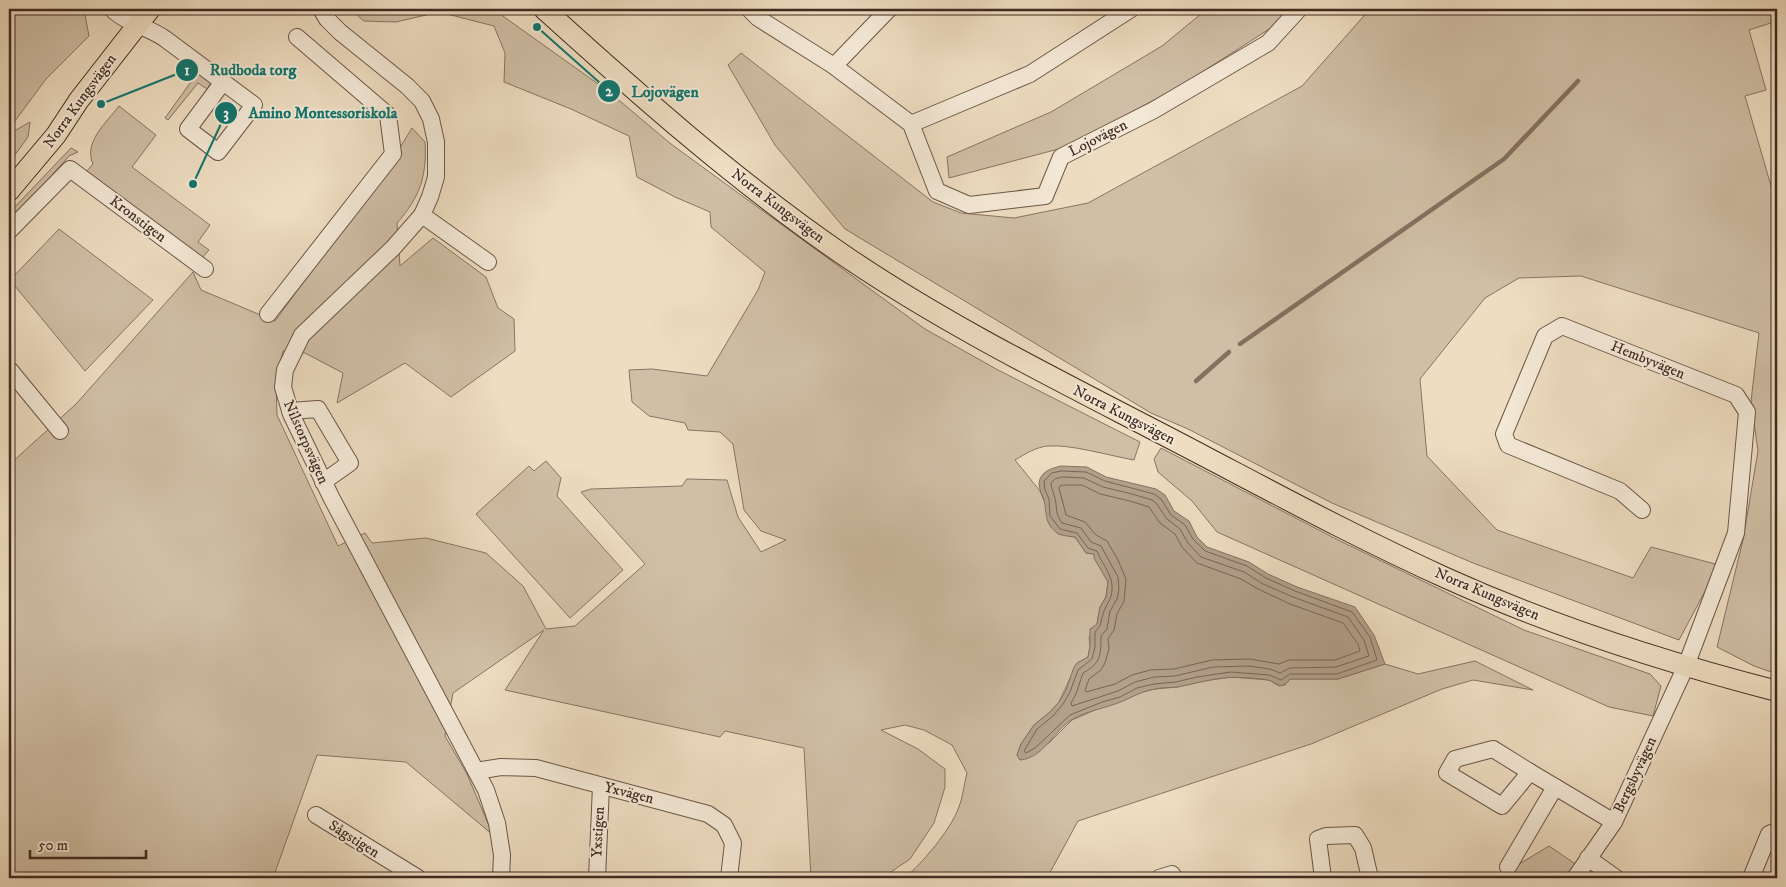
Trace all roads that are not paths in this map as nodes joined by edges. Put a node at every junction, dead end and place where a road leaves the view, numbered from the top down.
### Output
1 (112, 9) edge
2 (150, 9) edge
3 (321, 9) edge
4 (544, 9) edge
5 (749, 9) edge
6 (889, 9) edge
7 (1131, 9) edge
8 (1296, 10) edge
9 (137, 24) junction
10 (297, 37) dead end
11 (834, 66) junction
12 (223, 82) dead end
13 (911, 124) junction
14 (9, 192) edge
15 (422, 215) junction
16 (9, 231) edge
17 (488, 262) dead end
18 (205, 269) dead end
19 (268, 314) dead end
20 (9, 369) edge
21 (290, 411) junction
22 (60, 431) dead end
23 (323, 482) junction
24 (1642, 510) dead end
25 (1686, 666) junction
26 (1777, 691) edge
27 (476, 771) junction
28 (1530, 772) junction
29 (601, 786) junction
30 (1555, 787) junction
31 (316, 815) dead end
32 (1614, 822) junction
33 (1777, 831) edge
34 (1588, 858) junction
35 (1508, 866) dead end
36 (418, 878) edge
37 (500, 878) edge
38 (597, 878) edge
39 (729, 878) edge
40 (1159, 878) edge
41 (1174, 878) edge
42 (1323, 878) edge
43 (1370, 878) edge
44 (1575, 878) edge
45 (1616, 878) edge
46 (1751, 878) edge

1 - 9 street
2 - 9 main road, Norra Kungsvägen
3 - 15 street, Nilstorpsvägen
4 - 25 main road, Norra Kungsvägen
5 - 11 street
6 - 11 street
7 - 13 street
8 - 13 street, Lojovägen
9 - 12 street
9 - 14 main road, Norra Kungsvägen
10 - 19 street
11 - 13 street
15 - 17 street
15 - 21 street, Nilstorpsvägen
16 - 18 street, Kronstigen
20 - 22 street
21 - 23 street, Nilstorpsvägen
21 - 23 street
23 - 27 street, Nilstorpsvägen
24 - 25 street, Hembyvägen
25 - 26 main road, Norra Kungsvägen
25 - 32 street, Bergsbyvägen
27 - 29 street, Yxvägen
27 - 37 street, Nilstorpsvägen
28 - 28 street
28 - 30 street
29 - 38 street, Yxstigen
29 - 39 street, Yxvägen
30 - 32 street
30 - 35 street
31 - 36 street, Sågstigen
32 - 34 street, Bergsbyvägen
33 - 46 street
34 - 44 street, Bergsbyvägen
34 - 45 street
40 - 41 street
42 - 43 street

